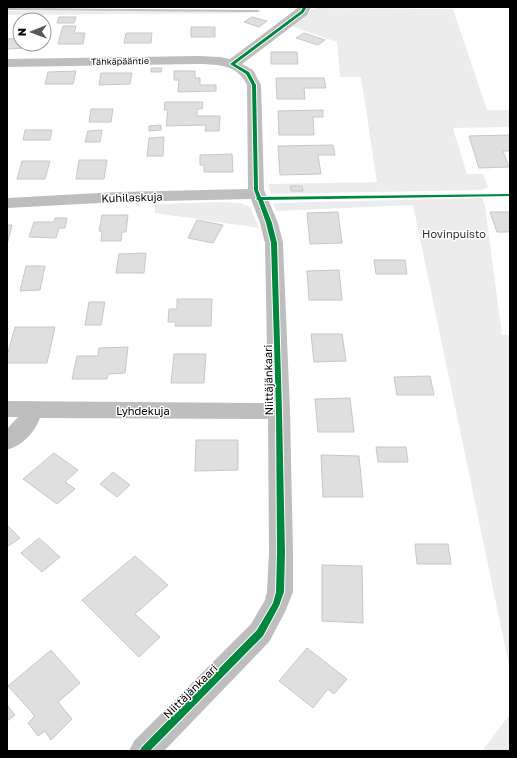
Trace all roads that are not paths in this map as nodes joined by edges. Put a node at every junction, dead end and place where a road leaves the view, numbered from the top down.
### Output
1 (305, 7) edge
2 (7, 63) edge
3 (232, 64) junction
4 (257, 194) junction
5 (7, 203) edge
6 (7, 409) edge
7 (31, 410) junction
8 (279, 411) junction
9 (7, 441) edge
10 (144, 751) edge

1 - 3 street
2 - 3 street, Tähkäpääntie
3 - 4 street, Niittäjänkaari
4 - 5 street, Kuhilaskuja
4 - 8 street, Niittäjänkaari
6 - 7 street, Lyhdekuja
7 - 8 street, Lyhdekuja
7 - 9 street
8 - 10 street, Niittäjänkaari

